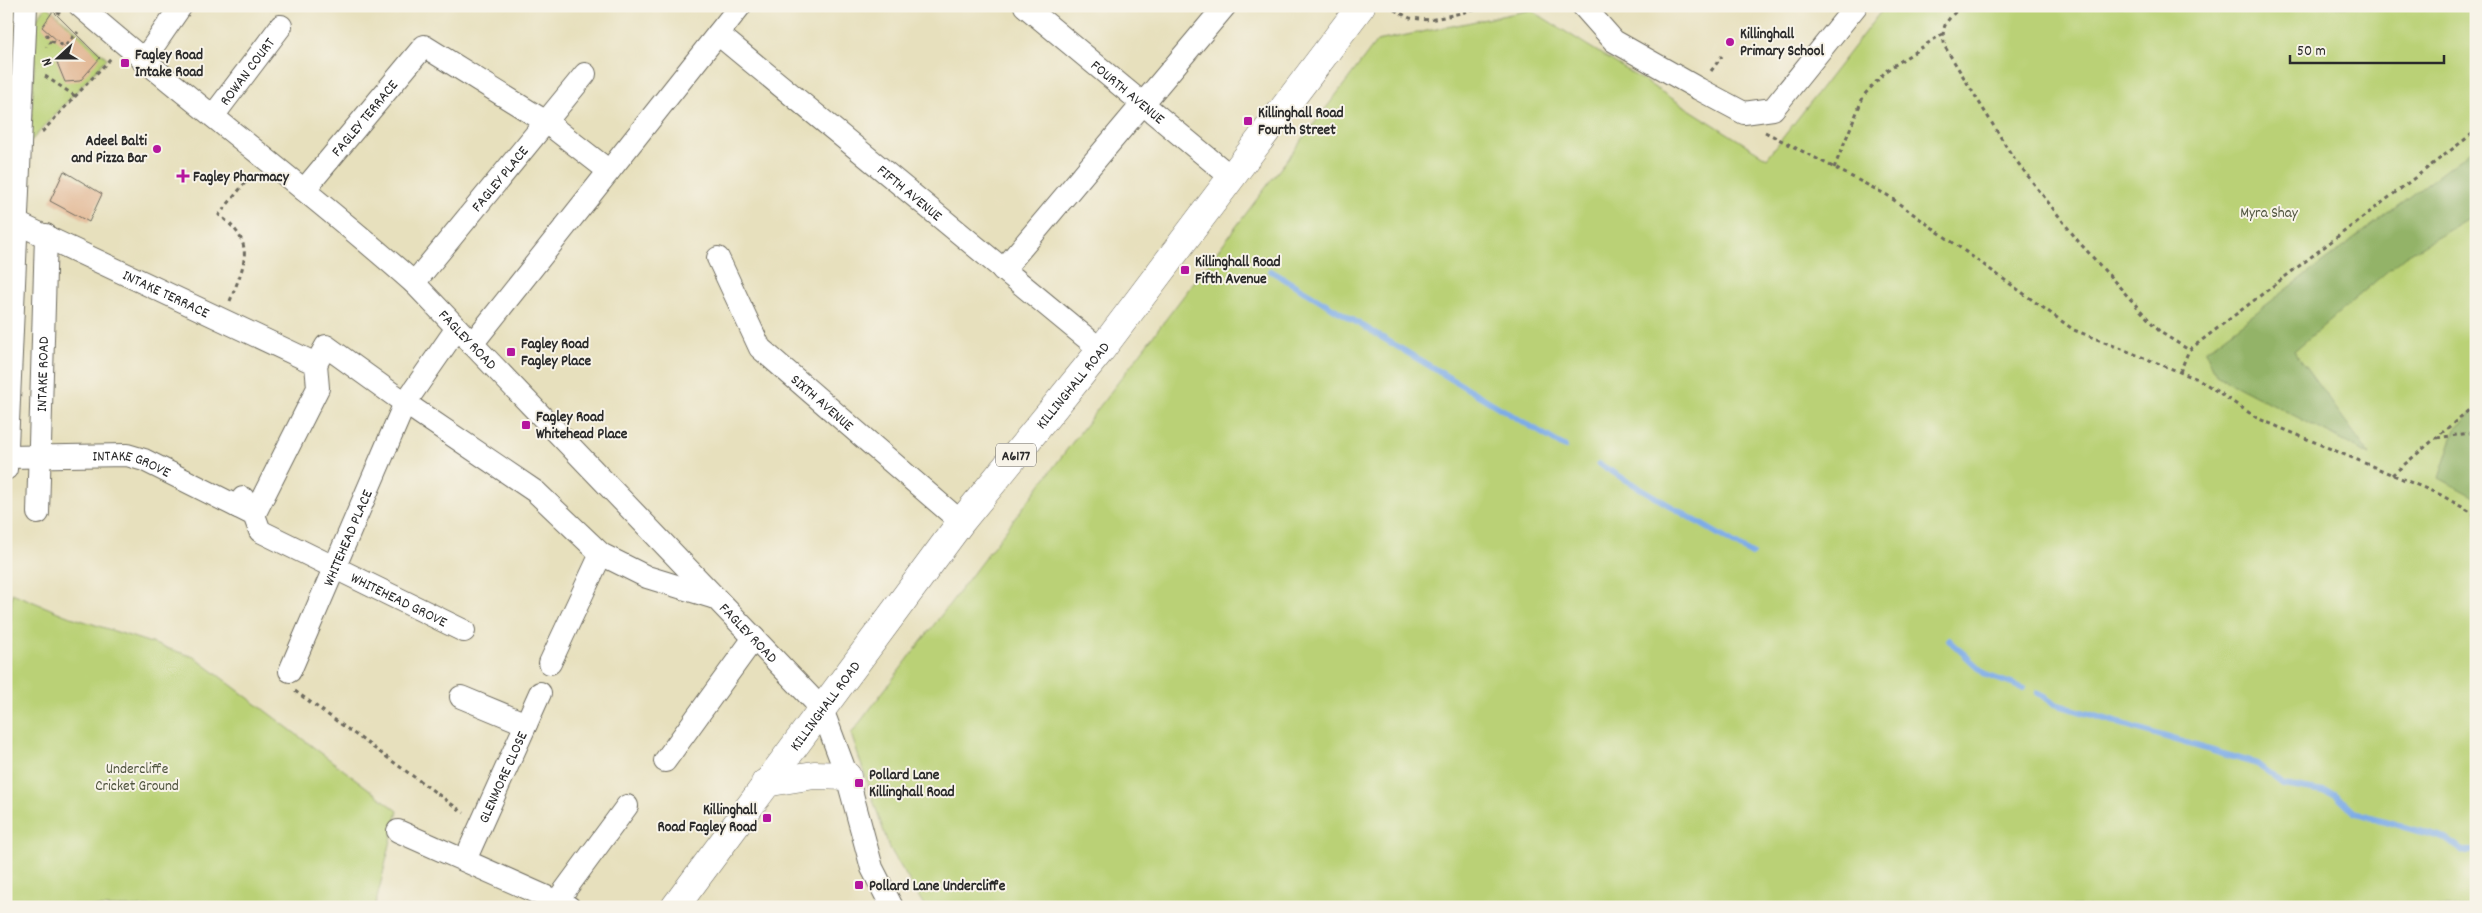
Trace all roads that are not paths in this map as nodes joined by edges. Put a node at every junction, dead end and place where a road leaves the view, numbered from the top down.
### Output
1 (26, 6) edge
2 (80, 6) edge
3 (181, 6) edge
4 (740, 6) edge
5 (1025, 6) edge
6 (1225, 6) edge
7 (1362, 6) edge
8 (1583, 6) edge
9 (1856, 6) edge
10 (281, 26) dead end
11 (718, 34) junction
12 (143, 61) junction
13 (23, 71) edge
14 (585, 74) dead end
15 (1143, 104) junction
16 (213, 116) junction
17 (546, 122) junction
18 (609, 171) junction
19 (1231, 177) junction
20 (304, 190) junction
21 (17, 223) junction
22 (46, 235) junction
23 (718, 258) dead end
24 (1003, 270) junction
25 (414, 284) junction
26 (464, 336) junction
27 (1100, 350) junction
28 (316, 364) junction
29 (405, 403) junction
30 (40, 456) junction
31 (7, 457) edge
32 (6, 469) edge
33 (245, 507) junction
34 (38, 513) dead end
35 (961, 522) junction
36 (601, 554) junction
37 (335, 566) junction
38 (715, 598) junction
39 (464, 631) dead end
40 (754, 638) junction
41 (550, 663) dead end
42 (290, 671) road end
43 (540, 693) dead end
44 (461, 697) dead end
45 (822, 709) junction
46 (526, 724) junction
47 (665, 761) dead end
48 (847, 776) junction
49 (765, 783) junction
50 (627, 806) dead end
51 (398, 831) dead end
52 (465, 860) junction
53 (563, 904) edge
54 (675, 907) edge
55 (892, 907) edge

1 - 13 street, INTAKE ROAD
2 - 12 street, FAGLEY ROAD
3 - 12 street
4 - 11 street, WHITEHEAD PLACE
5 - 15 street, FOURTH AVENUE
6 - 15 street
7 - 19 highway, KILLINGHALL ROAD / A6177
8 - 9 street
10 - 16 street, ROWAN COURT
11 - 18 street, WHITEHEAD PLACE
11 - 24 street, FIFTH AVENUE
12 - 16 street, FAGLEY ROAD
13 - 21 street, INTAKE ROAD
14 - 17 street, FAGLEY PLACE
15 - 19 street, FOURTH AVENUE
15 - 24 street
16 - 20 street, FAGLEY ROAD
17 - 18 street
17 - 20 street, FAGLEY TERRACE
17 - 25 street, FAGLEY PLACE
18 - 26 street, WHITEHEAD PLACE
19 - 27 highway, KILLINGHALL ROAD / A6177
20 - 25 street, FAGLEY ROAD
21 - 22 street, INTAKE TERRACE
21 - 31 street, INTAKE ROAD
22 - 28 street, INTAKE TERRACE
22 - 30 street, INTAKE ROAD
23 - 35 street, SIXTH AVENUE
24 - 27 street, FIFTH AVENUE
25 - 26 street, FAGLEY ROAD
26 - 29 street, WHITEHEAD PLACE
26 - 38 street, FAGLEY ROAD
27 - 35 highway, KILLINGHALL ROAD / A6177
28 - 29 street
28 - 33 street
29 - 36 street
29 - 37 street, WHITEHEAD PLACE
30 - 31 street, INTAKE GROVE
30 - 33 street, INTAKE GROVE
30 - 34 street, INTAKE ROAD
31 - 32 street, INTAKE ROAD
33 - 37 street, WHITEHEAD GROVE
35 - 45 highway, KILLINGHALL ROAD / A6177
36 - 38 street
36 - 41 street
37 - 39 street, WHITEHEAD GROVE
37 - 42 street, WHITEHEAD PLACE
38 - 40 street, FAGLEY ROAD
40 - 45 street, FAGLEY ROAD
40 - 47 street
43 - 46 street, GLENMORE CLOSE
44 - 46 street
45 - 48 street
45 - 49 highway, KILLINGHALL ROAD / A6177
46 - 52 street, GLENMORE CLOSE
48 - 49 highway
48 - 55 street
49 - 54 highway, KILLINGHALL ROAD / A6177
50 - 53 street
51 - 52 street
52 - 53 street

